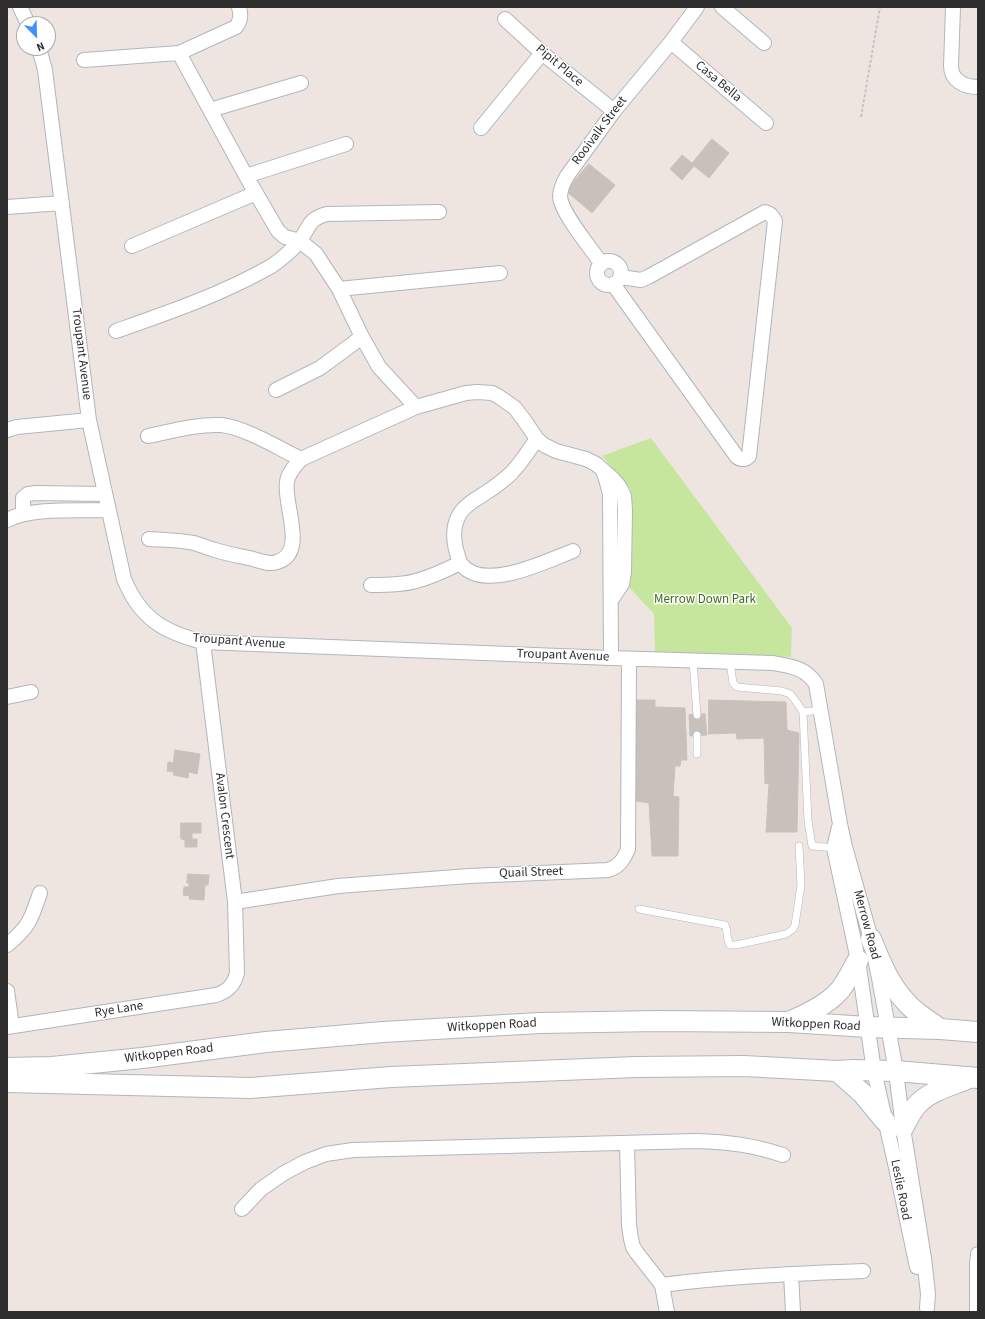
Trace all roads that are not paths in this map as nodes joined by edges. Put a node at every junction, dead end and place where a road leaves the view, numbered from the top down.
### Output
1 (239, 7) edge
2 (697, 7) edge
3 (722, 7) edge
4 (953, 7) edge
5 (505, 19) dead end
6 (671, 42) junction
7 (764, 43) dead end
8 (179, 53) junction
9 (542, 53) junction
10 (41, 56) edge
11 (84, 60) dead end
12 (301, 83) dead end
13 (978, 87) edge
14 (210, 110) junction
15 (614, 111) junction
16 (766, 123) dead end
17 (481, 128) dead end
18 (346, 144) dead end
19 (246, 176) junction
20 (256, 193) junction
21 (62, 204) junction
22 (7, 207) edge
23 (439, 212) dead end
24 (300, 241) junction
25 (132, 246) dead end
26 (601, 263) junction
27 (500, 273) dead end
28 (617, 281) junction
29 (339, 289) junction
30 (116, 331) dead end
31 (362, 337) junction
32 (276, 390) dead end
33 (416, 407) junction
34 (90, 420) junction
35 (7, 430) edge
36 (148, 436) dead end
37 (537, 439) junction
38 (301, 459) junction
39 (106, 494) junction
40 (109, 510) junction
41 (23, 513) junction
42 (7, 520) edge
43 (149, 539) dead end
44 (573, 551) dead end
45 (460, 563) junction
46 (371, 585) dead end
47 (202, 642) junction
48 (611, 658) junction
49 (628, 659) junction
50 (693, 661) junction
51 (730, 662) junction
52 (816, 684) joint
53 (31, 692) dead end
54 (7, 697) edge
55 (821, 710) junction
56 (803, 712) junction
57 (697, 715) dead end
58 (697, 735) dead end
59 (697, 754) dead end
60 (799, 846) dead end
61 (839, 848) junction
62 (40, 893) dead end
63 (235, 902) junction
64 (639, 909) dead end
65 (870, 939) junction
66 (7, 945) edge
67 (858, 960) junction
68 (230, 988) joint
69 (7, 991) edge
70 (789, 1022) junction
71 (10, 1026) edge
72 (888, 1027) junction
73 (868, 1028) junction
74 (940, 1028) junction
75 (978, 1032) edge
76 (7, 1068) edge
77 (837, 1071) junction
78 (874, 1071) junction
79 (896, 1071) junction
80 (974, 1078) edge
81 (7, 1082) edge
82 (894, 1124) junction
83 (627, 1144) junction
84 (783, 1155) dead end
85 (242, 1209) dead end
86 (978, 1254) edge
87 (863, 1271) dead end
88 (791, 1274) junction
89 (662, 1285) junction
90 (977, 1307) edge
91 (927, 1310) edge
92 (668, 1312) edge
93 (794, 1312) edge

1 - 8 street
2 - 6 street, Rooivalk Street
3 - 7 street
4 - 13 street
5 - 9 street, Pipit Place
6 - 15 street, Rooivalk Street
6 - 16 street, Casa Bella
8 - 11 street
8 - 14 street
9 - 15 street, Pipit Place
9 - 17 street
10 - 21 street, Troupant Avenue
12 - 14 street
14 - 19 street
15 - 26 street, Rooivalk Street
18 - 19 street
19 - 20 street
20 - 24 street
20 - 25 street
21 - 22 street
21 - 34 street, Troupant Avenue
23 - 24 street
24 - 29 street
24 - 30 street
26 - 28 street
26 - 28 street
27 - 29 street
28 - 28 street
29 - 31 street
31 - 32 street
31 - 33 street
33 - 37 street
33 - 38 street
34 - 35 street
34 - 39 street, Troupant Avenue
36 - 38 street
37 - 45 street
37 - 48 street
38 - 43 street
39 - 40 street, Troupant Avenue
39 - 41 street
40 - 41 street
40 - 47 street, Troupant Avenue
41 - 42 street
44 - 45 street
45 - 46 street
47 - 48 street, Troupant Avenue
47 - 63 street, Avalon Crescent
48 - 49 street, Troupant Avenue
49 - 50 street, Troupant Avenue
49 - 63 street, Quail Street
50 - 51 street, Troupant Avenue
50 - 57 lane
51 - 52 street, Troupant Avenue
51 - 56 lane
52 - 55 street, Merrow Road
53 - 54 street
55 - 56 lane
55 - 61 street, Merrow Road
56 - 61 lane
58 - 59 lane
60 - 64 lane
61 - 65 street, Merrow Road
61 - 67 street, Merrow Road
62 - 66 street
63 - 68 street, Avalon Crescent
65 - 72 street, Merrow Road
65 - 74 main road
67 - 70 main road
67 - 73 street, Merrow Road
68 - 71 street, Rye Lane
69 - 71 street
70 - 73 main road, Witkoppen Road
70 - 76 main road, Witkoppen Road
72 - 73 main road, Witkoppen Road
72 - 74 main road, Witkoppen Road
72 - 79 street, Merrow Road
73 - 78 street, Merrow Road
74 - 75 main road, Witkoppen Road
77 - 78 main road, Witkoppen Road
77 - 81 main road, Witkoppen Road
77 - 82 main road
78 - 79 main road, Witkoppen Road
78 - 82 street, Leslie Road
79 - 80 main road, Witkoppen Road
79 - 82 street, Leslie Road
80 - 82 main road
82 - 91 street, Leslie Road
82 - 91 street, Leslie Road
83 - 84 street
83 - 85 street
83 - 89 street
86 - 90 street
87 - 88 street
88 - 89 street
88 - 93 street
89 - 92 street

